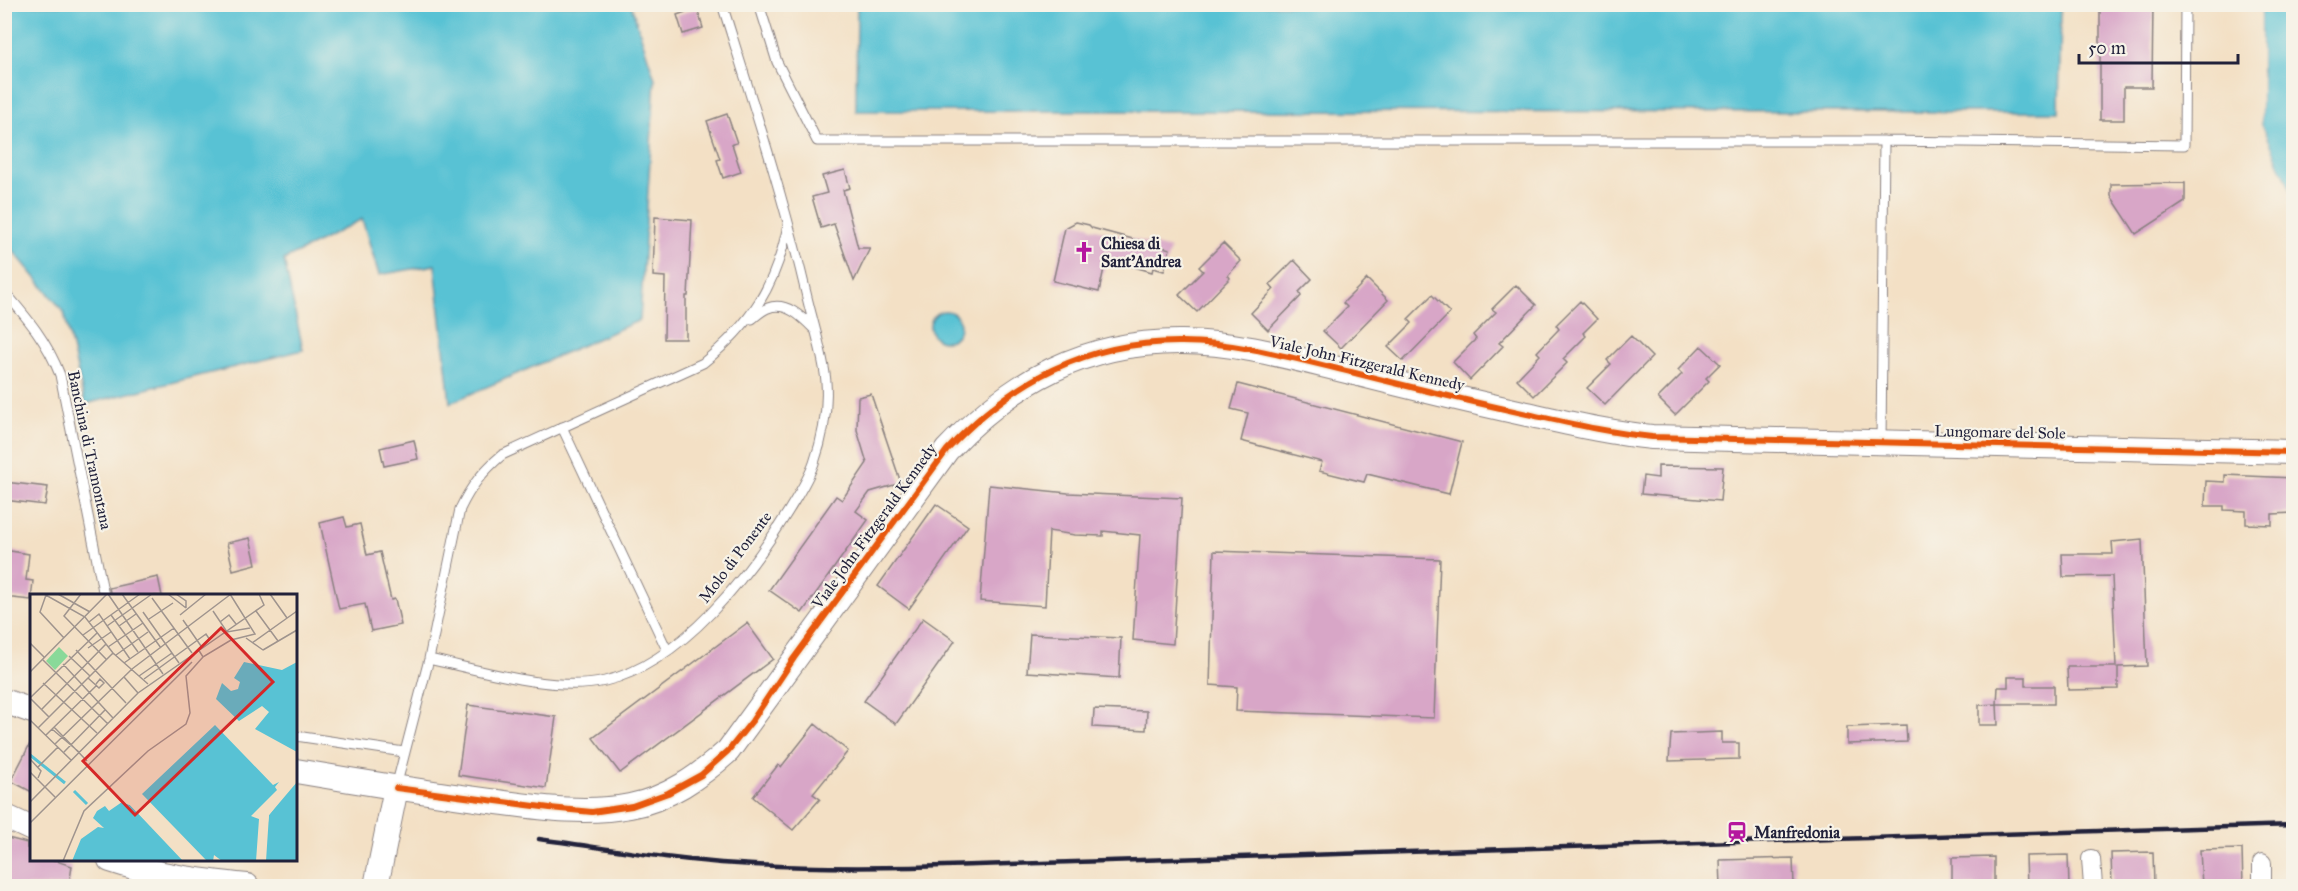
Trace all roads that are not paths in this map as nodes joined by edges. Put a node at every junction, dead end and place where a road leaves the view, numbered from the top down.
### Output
1 (722, 4) edge
2 (759, 4) edge
3 (2185, 4) edge
4 (1884, 141) junction
5 (789, 220) junction
6 (4, 291) edge
7 (745, 324) junction
8 (814, 329) junction
9 (562, 427) junction
10 (1706, 438) joint
11 (1881, 442) junction
12 (2294, 452) edge
13 (104, 594) edge
14 (667, 650) junction
15 (429, 659) junction
16 (4, 702) edge
17 (30, 710) edge
18 (297, 736) edge
19 (404, 752) junction
20 (297, 771) edge
21 (396, 788) junction
22 (4, 816) edge
23 (30, 828) edge
24 (2091, 859) dead end
25 (113, 861) edge
26 (2262, 863) dead end
27 (194, 883) edge
28 (247, 886) edge
29 (376, 886) edge
30 (2093, 886) edge
31 (2262, 886) edge

1 - 5 lane, Molo di Ponente
2 - 4 lane
3 - 4 lane
4 - 11 lane
5 - 7 lane, Molo di Ponente
5 - 8 lane, Molo di Ponente
6 - 13 lane, Banchina di Tramontana
7 - 8 lane, Molo di Ponente
7 - 9 lane, Molo di Ponente
8 - 14 lane, Molo di Ponente
9 - 14 lane
9 - 15 lane, Molo di Ponente
10 - 11 street, Lungomare del Sole
10 - 21 street, Viale John Fitzgerald Kennedy
11 - 12 street, Lungomare del Sole
14 - 15 lane, Molo di Ponente
15 - 19 lane, Molo di Ponente
16 - 17 street
18 - 19 lane
19 - 21 lane, Molo di Ponente
20 - 21 street, Viale John Fitzgerald Kennedy
21 - 29 street
22 - 23 street
24 - 30 street
25 - 27 street
26 - 31 street
27 - 28 street

